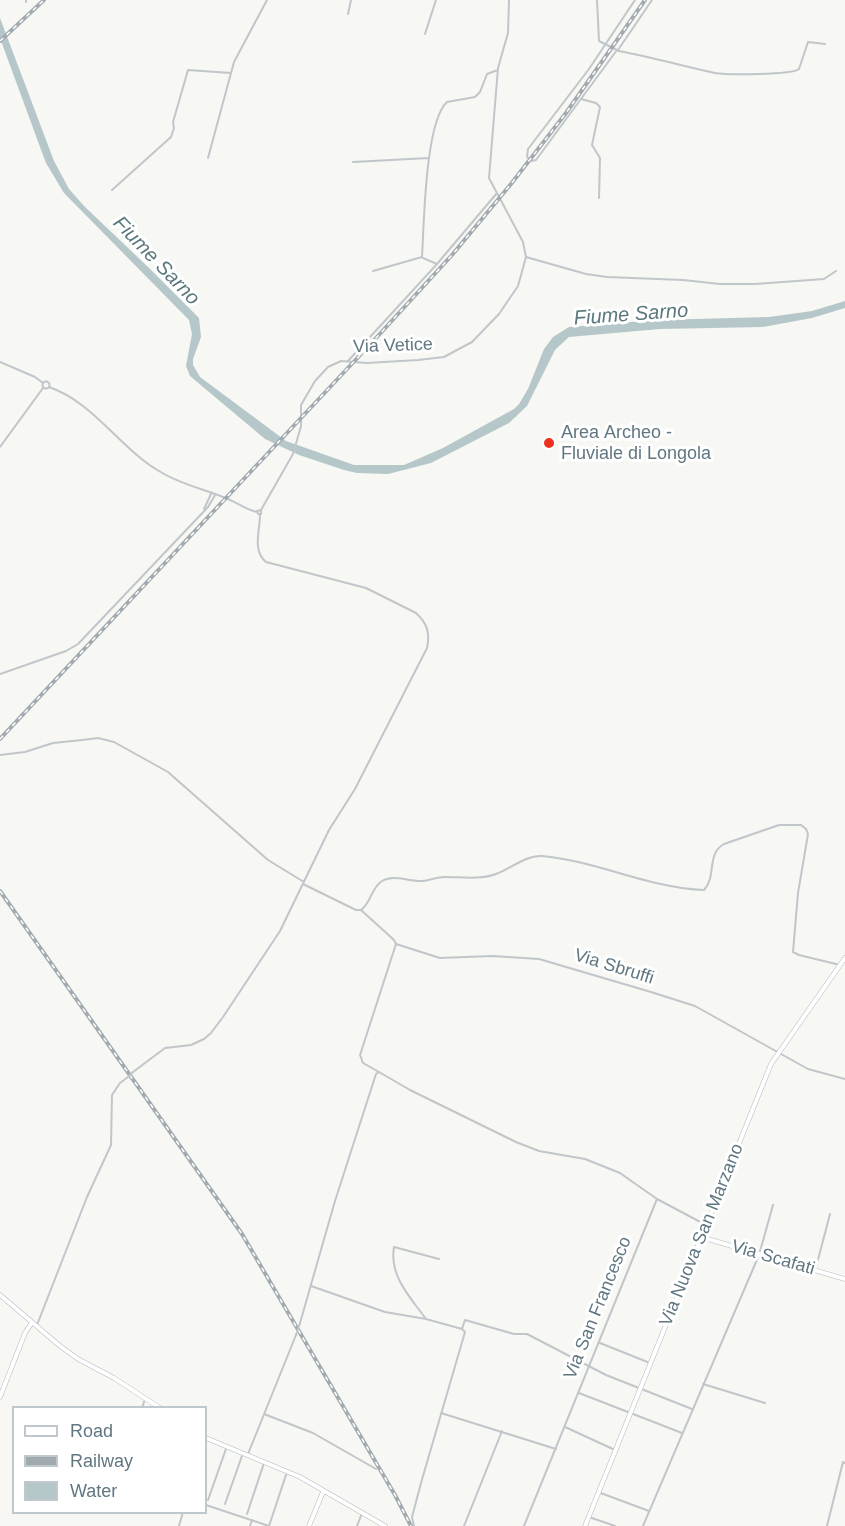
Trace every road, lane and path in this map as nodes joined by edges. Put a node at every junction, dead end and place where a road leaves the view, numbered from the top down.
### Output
1 (267, 0) edge
2 (351, 0) edge
3 (436, 0) edge
4 (509, 0) edge
5 (597, 0) edge
6 (635, 0) edge
7 (652, 0) edge
8 (348, 14) dead end
9 (425, 34) dead end
10 (825, 44) dead end
11 (605, 46) junction
12 (617, 50) junction
13 (498, 70) junction
14 (231, 74) junction
15 (581, 99) junction
16 (208, 158) dead end
17 (429, 158) junction
18 (353, 162) dead end
19 (112, 190) dead end
20 (497, 193) junction
21 (599, 198) dead end
22 (422, 257) junction
23 (526, 257) junction
24 (437, 264) junction
25 (373, 271) dead end
26 (836, 271) dead end
27 (348, 361) junction
28 (0, 362) edge
29 (43, 383) junction
30 (49, 387) junction
31 (43, 388) junction
32 (0, 447) edge
33 (204, 491) junction
34 (213, 494) junction
35 (207, 500) junction
36 (204, 509) junction
37 (259, 513) junction
38 (0, 674) edge
39 (0, 755) edge
40 (304, 883) junction
41 (361, 910) junction
42 (396, 944) junction
43 (845, 958) edge
44 (840, 965) junction
45 (778, 1053) junction
46 (379, 1072) junction
47 (845, 1079) edge
48 (657, 1199) junction
49 (773, 1205) dead end
50 (830, 1214) dead end
51 (706, 1225) junction
52 (701, 1237) junction
53 (759, 1255) junction
54 (439, 1259) dead end
55 (815, 1271) junction
56 (845, 1279) edge
57 (311, 1286) junction
58 (0, 1295) edge
59 (426, 1319) junction
60 (31, 1324) junction
61 (36, 1327) junction
62 (462, 1329) junction
63 (599, 1343) junction
64 (650, 1363) junction
65 (589, 1367) junction
66 (703, 1384) junction
67 (640, 1389) junction
68 (579, 1393) junction
69 (0, 1397) edge
70 (146, 1397) junction
71 (765, 1403) dead end
72 (142, 1406) edge
73 (159, 1406) edge
74 (692, 1410) junction
75 (441, 1413) junction
76 (264, 1414) junction
77 (630, 1414) junction
78 (564, 1427) junction
79 (502, 1431) junction
80 (682, 1433) junction
81 (207, 1438) edge
82 (227, 1446) junction
83 (556, 1449) junction
84 (615, 1450) junction
85 (245, 1454) junction
86 (265, 1462) junction
87 (845, 1462) edge
88 (376, 1468) dead end
89 (288, 1471) junction
90 (323, 1492) junction
91 (598, 1492) junction
92 (208, 1500) dead end
93 (225, 1504) dead end
94 (207, 1505) edge
95 (649, 1511) junction
96 (247, 1514) dead end
97 (362, 1514) junction
98 (589, 1517) junction
99 (252, 1520) junction
100 (250, 1526) edge
101 (269, 1526) edge
102 (309, 1526) edge
103 (357, 1526) edge
104 (384, 1526) edge
105 (414, 1526) edge
106 (464, 1526) edge
107 (524, 1526) edge
108 (585, 1526) edge
109 (615, 1526) edge
110 (643, 1526) edge
111 (827, 1526) edge

1 - 14 street
2 - 8 street
3 - 9 street
4 - 13 street
5 - 11 street
6 - 11 street
7 - 12 street
10 - 12 street
11 - 12 street
11 - 15 street
12 - 15 street
13 - 17 street
13 - 20 street
14 - 16 street
14 - 19 street
15 - 21 street
17 - 18 street
17 - 22 street
20 - 23 street
20 - 24 street
22 - 24 street
22 - 25 street
23 - 26 street
23 - 27 street, Via Vetice
24 - 27 street
27 - 37 street, Via Vetice
28 - 29 street
29 - 30 street
29 - 31 street
30 - 31 street
30 - 33 street
31 - 32 street
33 - 34 street
33 - 35 street
34 - 35 street
34 - 36 street
34 - 37 street
35 - 36 street
36 - 38 street
37 - 40 street
39 - 40 street
40 - 41 street
40 - 61 street, bridge
41 - 42 street
41 - 44 street
42 - 45 street, Via Sbruffi
42 - 46 street
43 - 44 main road, Via Nuova San Marzano
44 - 45 main road, Via Nuova San Marzano
45 - 47 street, Via Sbruffi
45 - 51 main road, Via Nuova San Marzano
46 - 48 street
46 - 57 street
48 - 51 street
48 - 63 street, Via San Francesco
49 - 53 street
50 - 55 street
51 - 52 main road, Via Nuova San Marzano
52 - 53 main road, Via Scafati
52 - 64 main road, Via Nuova San Marzano
53 - 55 main road, Via Scafati
53 - 66 street
54 - 59 street
55 - 56 main road, Via Scafati
57 - 59 street
57 - 76 street, bridge
58 - 60 main road
59 - 62 street
60 - 61 main road
60 - 69 main road
61 - 70 main road
62 - 65 street
62 - 75 street
63 - 64 street
63 - 65 street, Via San Francesco
64 - 67 main road, Via Nuova San Marzano
65 - 67 street
65 - 68 street, Via San Francesco
66 - 71 street
66 - 74 street
67 - 74 street
67 - 77 main road, Via Nuova San Marzano
68 - 77 street
68 - 78 street, Via San Francesco
70 - 72 street
70 - 73 main road
74 - 80 street
75 - 79 street
75 - 105 street
76 - 85 street
76 - 88 street
77 - 80 street
77 - 84 main road, Via Nuova San Marzano
78 - 83 street, Via San Francesco
78 - 84 street
79 - 83 street
79 - 106 street
80 - 95 street
81 - 82 main road
82 - 85 main road
82 - 92 street
83 - 107 street
84 - 91 main road, Via Nuova San Marzano
85 - 86 main road
85 - 93 street
86 - 89 main road
86 - 96 street
87 - 111 street
89 - 90 main road
89 - 101 street
90 - 97 main road
90 - 102 main road
91 - 95 street
91 - 98 main road, Via Nuova San Marzano
94 - 99 street
95 - 110 street
97 - 103 street
97 - 104 main road
98 - 108 main road, Via Nuova San Marzano
98 - 109 street
99 - 100 street
99 - 101 street

